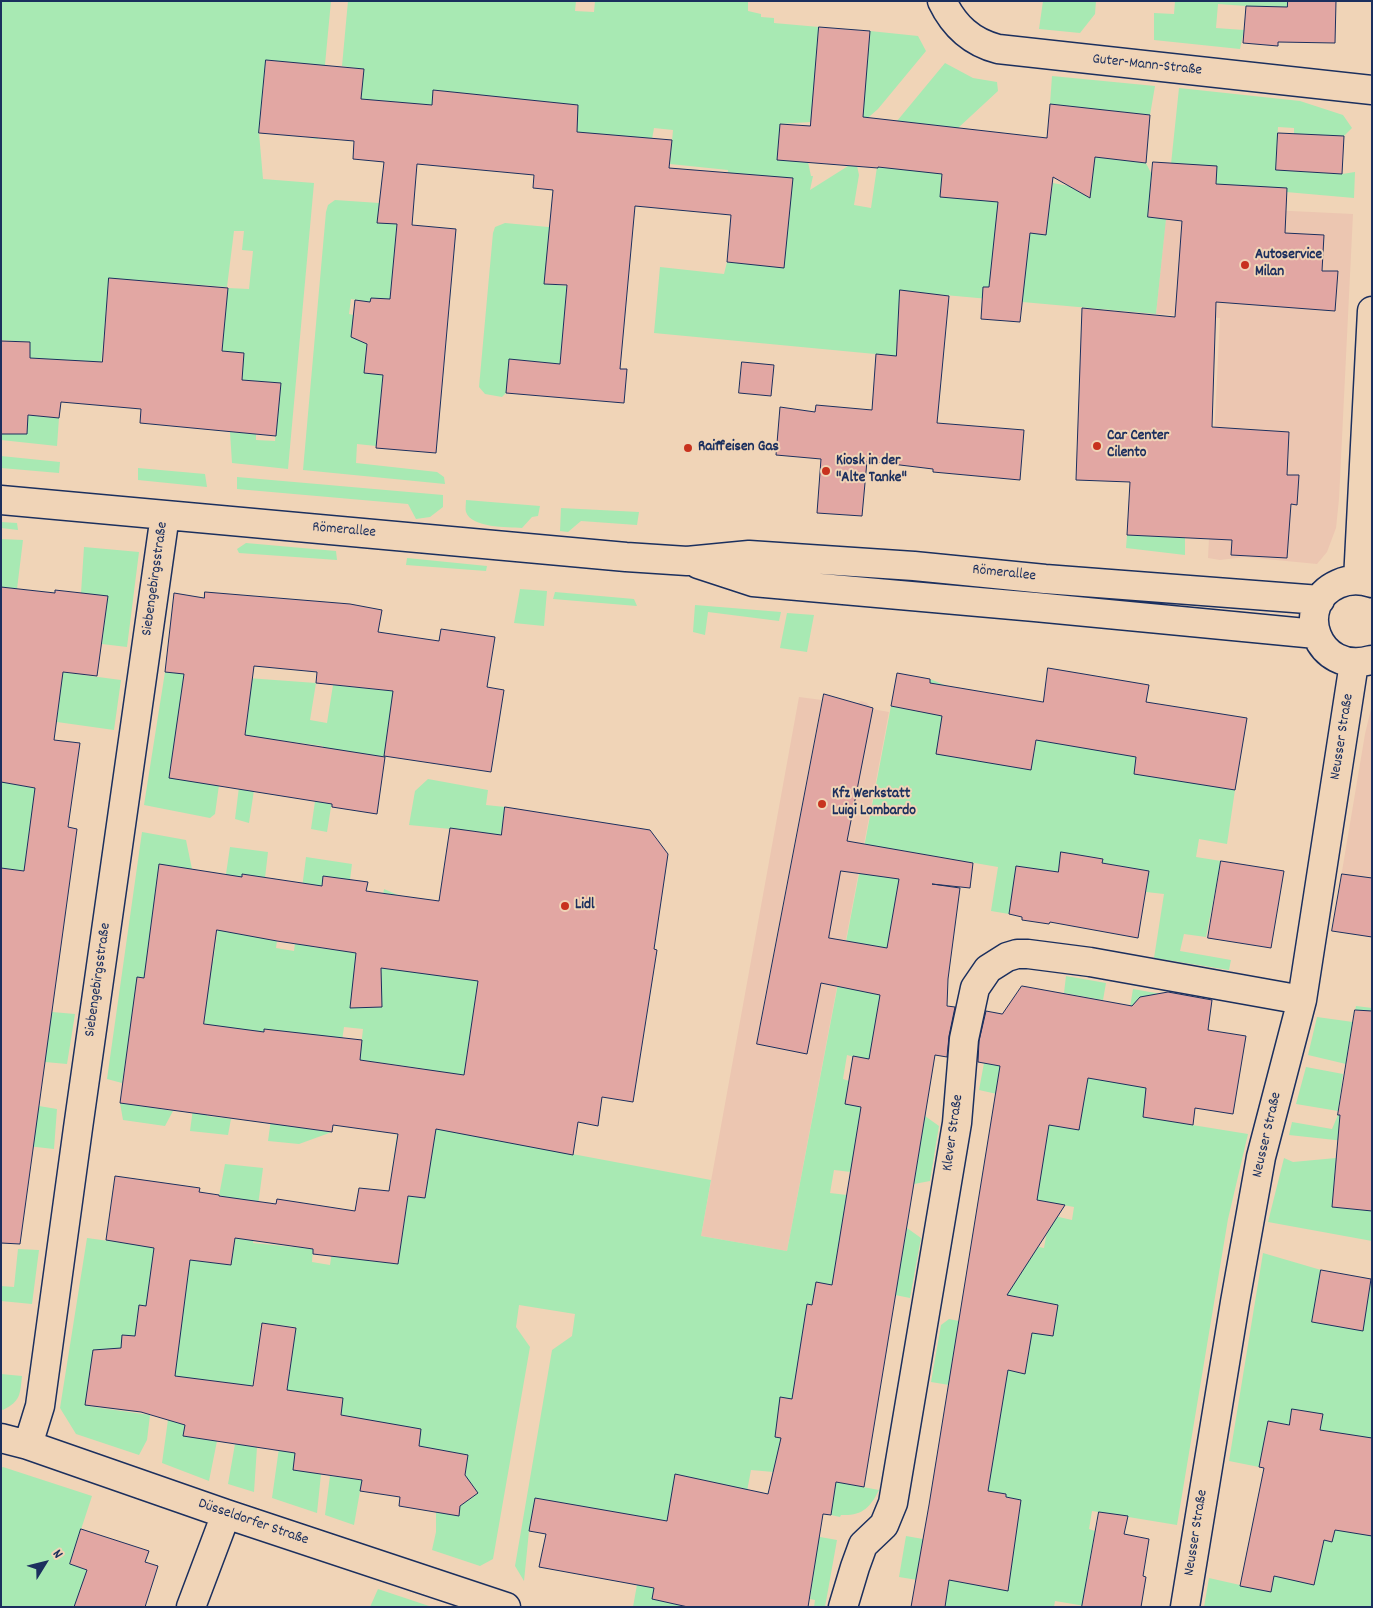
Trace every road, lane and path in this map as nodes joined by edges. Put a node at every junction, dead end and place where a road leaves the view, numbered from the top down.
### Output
1 (942, 1) edge
2 (1372, 90) edge
3 (1372, 311) edge
4 (1, 500) edge
5 (165, 514) junction
6 (687, 561) junction
7 (1365, 581) edge
8 (1320, 600) junction
9 (1316, 634) junction
10 (1363, 662) edge
11 (1302, 1000) junction
12 (1, 1438) edge
13 (28, 1445) junction
14 (226, 1514) junction
15 (191, 1607) edge
16 (506, 1607) edge
17 (843, 1607) edge
18 (1185, 1607) edge

1 - 2 street, Guter-Mann-Straße
3 - 7 street
4 - 5 street, Römerallee
5 - 6 street, Römerallee
5 - 13 street, Siebengebirgsstraße
6 - 8 street, Römerallee
6 - 9 street, Römerallee
7 - 8 street
8 - 9 street
9 - 10 street
10 - 11 street, Neusser Straße
11 - 17 street, Klever Straße
11 - 18 street, Neusser Straße
12 - 13 street, Düsseldorfer Straße
13 - 14 street, Düsseldorfer Straße
14 - 15 street
14 - 16 street, Düsseldorfer Straße

